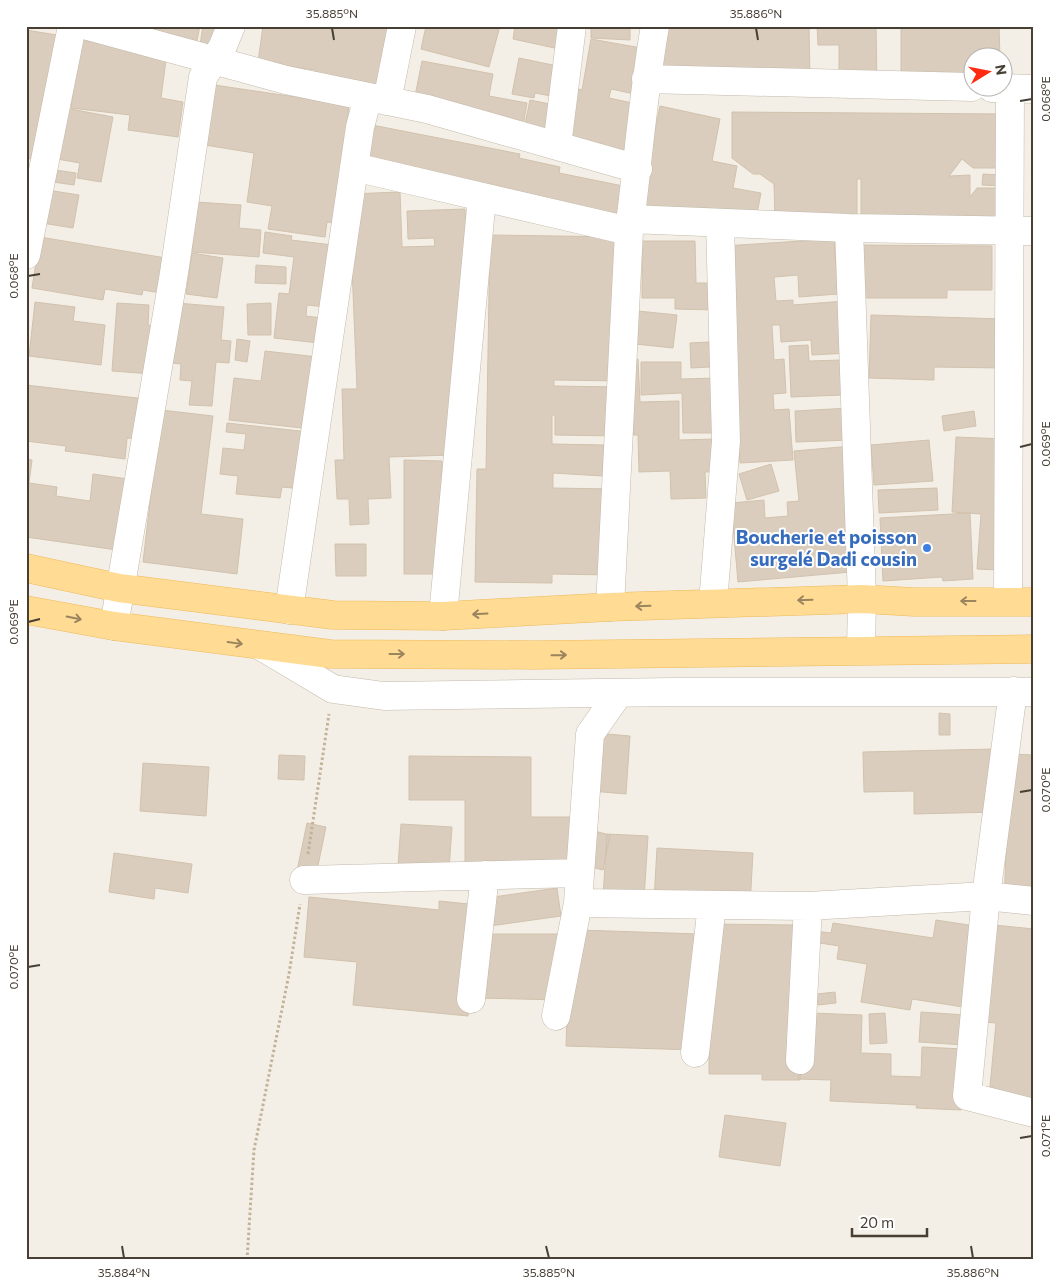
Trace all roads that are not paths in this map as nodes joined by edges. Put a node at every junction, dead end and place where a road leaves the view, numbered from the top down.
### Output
1 (72, 26) edge
2 (88, 26) edge
3 (232, 26) edge
4 (402, 26) edge
5 (572, 26) edge
6 (655, 26) edge
7 (214, 62) junction
8 (646, 79) junction
9 (962, 87) edge
10 (1012, 98) edge
11 (378, 99) junction
12 (557, 146) junction
13 (354, 167) junction
14 (638, 169) junction
15 (34, 175) edge
16 (482, 197) junction
17 (720, 222) junction
18 (629, 225) junction
19 (849, 228) junction
20 (1021, 231) edge
21 (26, 255) edge
22 (26, 568) edge
23 (119, 588) junction
24 (862, 599) junction
25 (1021, 601) edge
26 (713, 603) junction
27 (610, 607) junction
28 (26, 610) edge
29 (289, 610) junction
30 (443, 616) junction
31 (114, 626) junction
32 (261, 646) junction
33 (1034, 649) edge
34 (861, 650) junction
35 (1024, 692) edge
36 (619, 693) junction
37 (580, 873) junction
38 (485, 876) junction
39 (304, 880) road end
40 (986, 896) junction
41 (1034, 901) edge
42 (578, 903) junction
43 (712, 905) junction
44 (808, 906) junction
45 (471, 999) dead end
46 (556, 1016) dead end
47 (695, 1053) dead end
48 (800, 1060) dead end
49 (1034, 1113) edge

1 - 15 street
2 - 7 street
3 - 7 street
4 - 11 street
5 - 12 street
6 - 8 street
7 - 11 street
7 - 23 street
8 - 9 street
8 - 14 street
10 - 20 street
11 - 12 street
11 - 13 street
12 - 14 street
13 - 16 street
13 - 29 street
14 - 18 street
15 - 21 street
16 - 18 street
16 - 30 street
17 - 18 street
17 - 19 street
17 - 26 street
18 - 27 street
19 - 20 street
19 - 24 street
20 - 25 street
22 - 23 main road
23 - 29 main road
23 - 31 street
25 -> 24 main road
24 -> 26 main road
24 - 34 street
26 -> 27 main road
27 -> 30 main road
28 -> 31 main road
29 - 30 main road
31 -> 32 main road
32 -> 34 main road
32 - 36 street
33 - 34 main road
35 - 36 street
35 - 40 street
36 - 37 street
37 - 38 street
37 - 42 street
38 - 39 street
38 - 45 street
40 - 41 street
40 - 44 street
40 - 49 street
42 - 43 street
42 - 46 street
43 - 44 street
43 - 47 street
44 - 48 street

